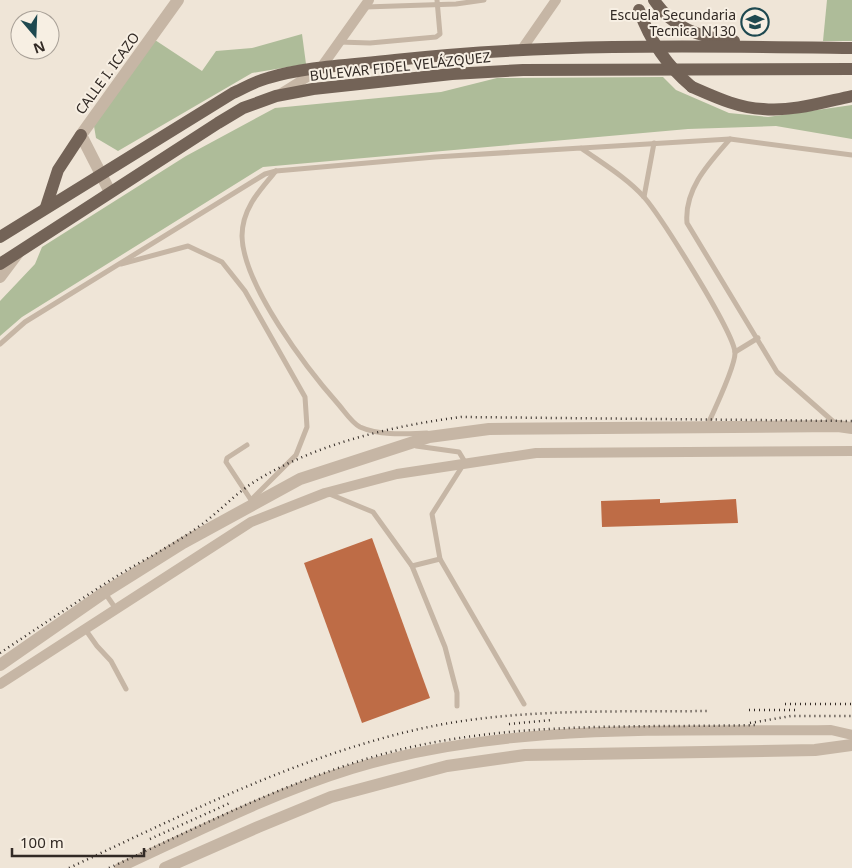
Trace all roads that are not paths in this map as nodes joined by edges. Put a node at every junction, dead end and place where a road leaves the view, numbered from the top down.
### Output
1 (178, 0) edge
2 (484, 0) edge
3 (556, 0) edge
4 (654, 0) edge
5 (438, 2) edge
6 (366, 4) edge
7 (638, 5) edge
8 (339, 42) junction
9 (786, 47) junction
10 (852, 48) edge
11 (522, 49) junction
12 (451, 54) junction
13 (320, 69) junction
14 (852, 69) edge
15 (452, 74) junction
16 (276, 96) junction
17 (852, 96) edge
18 (81, 135) junction
19 (730, 139) junction
20 (654, 143) junction
21 (581, 148) junction
22 (852, 155) edge
23 (276, 171) junction
24 (99, 174) junction
25 (110, 192) junction
26 (644, 197) junction
27 (46, 207) junction
28 (0, 235) edge
29 (20, 251) junction
30 (0, 264) edge
31 (116, 265) junction
32 (0, 277) edge
33 (758, 338) junction
34 (0, 344) edge
35 (735, 352) junction
36 (838, 426) junction
37 (706, 428) junction
38 (852, 428) edge
39 (465, 431) junction
40 (247, 445) dead end
41 (404, 445) junction
42 (852, 451) edge
43 (465, 462) junction
44 (325, 492) junction
45 (251, 500) junction
46 (238, 513) junction
47 (440, 559) junction
48 (412, 566) junction
49 (105, 592) junction
50 (116, 609) junction
51 (85, 629) junction
52 (0, 665) edge
53 (0, 684) edge
54 (126, 689) dead end
55 (524, 704) dead end
56 (458, 706) dead end
57 (852, 736) edge
58 (852, 745) edge
59 (119, 868) edge
60 (165, 868) edge

1 - 18 street, CALLE I. ICAZO
2 - 5 lane
3 - 11 street
4 - 9 main road
5 - 6 lane
5 - 8 lane
6 - 8 street
7 - 17 main road, bridge
8 - 13 street
9 - 10 main road, BULEVAR FIDEL VELÁZQUEZ
9 - 11 main road, BULEVAR FIDEL VELÁZQUEZ
11 - 12 main road, BULEVAR FIDEL VELÁZQUEZ
12 - 13 main road, BULEVAR FIDEL VELÁZQUEZ
12 - 15 main road
13 - 16 street
13 - 24 main road, BULEVAR FIDEL VELÁZQUEZ
14 - 15 main road, BULEVAR FIDEL VELÁZQUEZ
15 - 16 main road, BULEVAR FIDEL VELÁZQUEZ
16 - 25 main road, BULEVAR FIDEL VELÁZQUEZ
18 - 24 street, CALLE I. ICAZO
18 - 27 main road
19 - 20 lane
19 - 22 lane
19 - 33 lane
20 - 21 lane
20 - 26 lane
21 - 23 lane
21 - 26 lane
23 - 31 lane
23 - 39 lane
24 - 25 street, CALLE I. ICAZO
24 - 27 main road, BULEVAR FIDEL VELÁZQUEZ
25 - 29 main road, BULEVAR FIDEL VELÁZQUEZ
26 - 35 lane
27 - 28 main road, BULEVAR FIDEL VELÁZQUEZ
29 - 30 main road, BULEVAR FIDEL VELÁZQUEZ
29 - 32 street
31 - 34 lane
31 - 45 lane
33 - 35 lane
33 - 36 lane
35 - 37 lane
36 - 37 street
36 - 38 street
37 - 39 street
39 - 41 street
40 - 45 lane
41 - 43 lane
41 - 46 street
42 - 43 street
43 - 44 street
43 - 47 lane
44 - 48 lane
44 - 50 street
45 - 46 lane
46 - 49 street
47 - 48 lane
47 - 55 lane
48 - 56 lane
49 - 50 lane
49 - 52 street
50 - 51 street
51 - 53 street
51 - 54 lane
57 - 59 street
58 - 60 street

